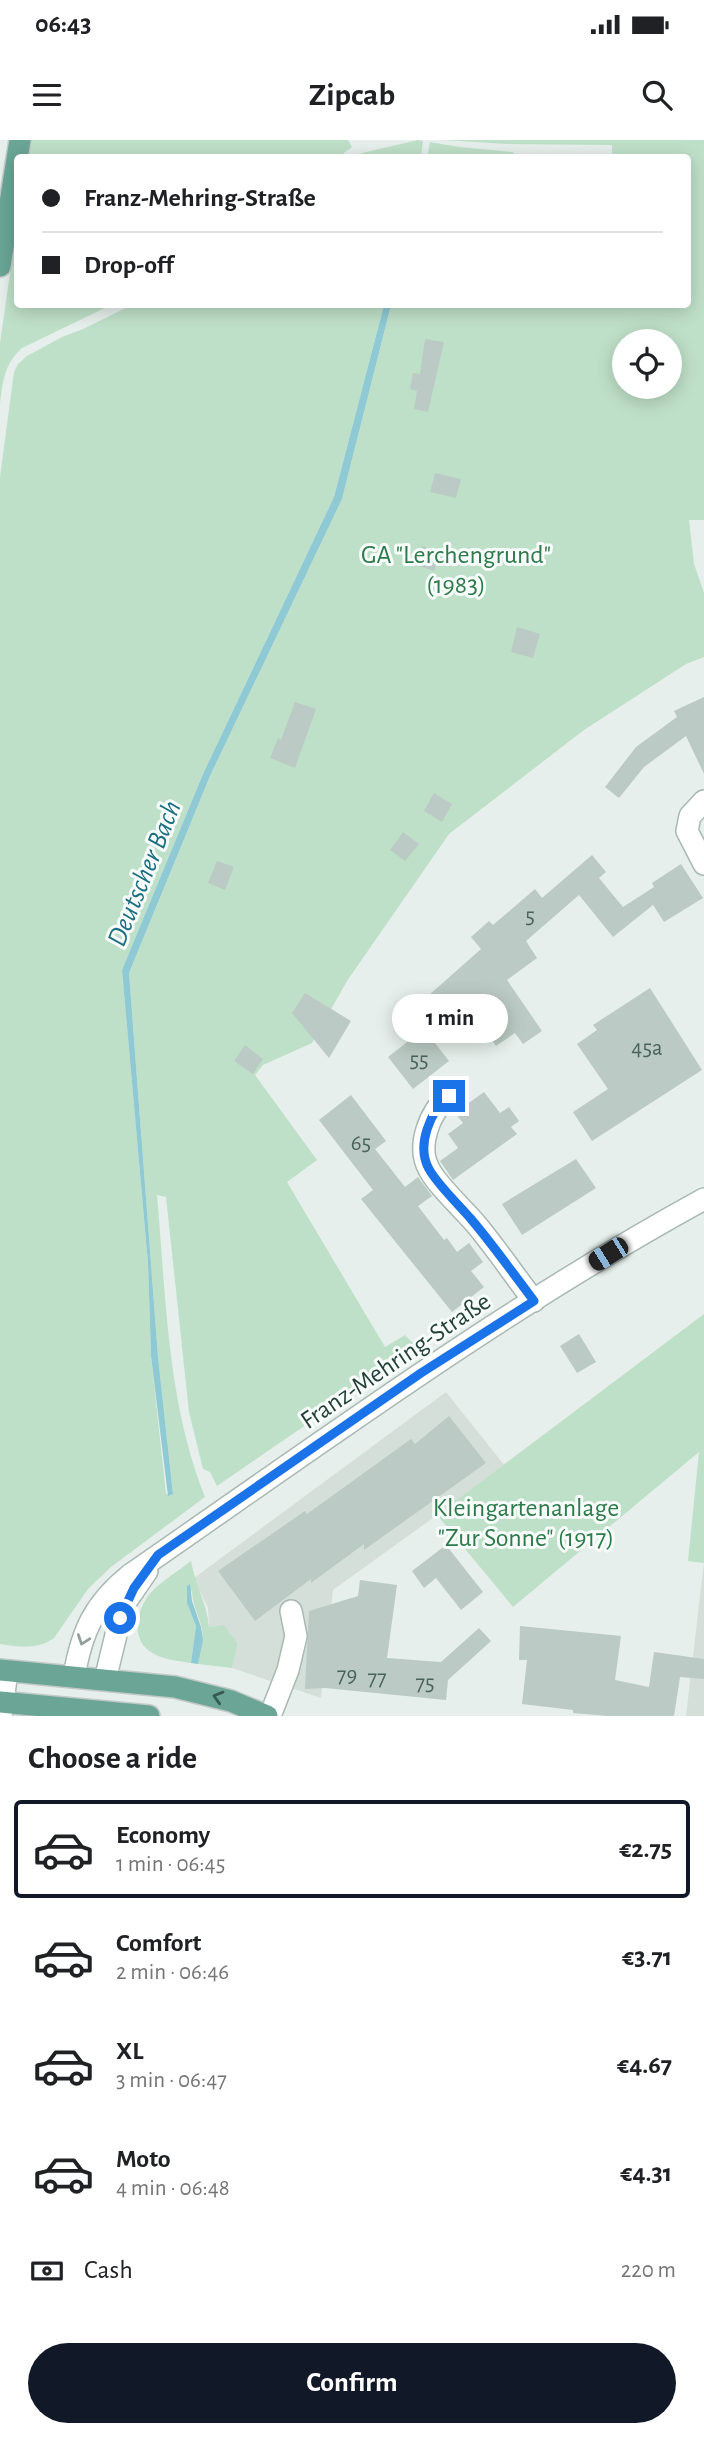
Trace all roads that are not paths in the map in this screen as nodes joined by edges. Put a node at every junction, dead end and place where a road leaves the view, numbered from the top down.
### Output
1 (14, 178) edge
2 (0, 266) edge
3 (704, 801) edge
4 (704, 864) edge
5 (449, 1096) dead end
6 (704, 1199) edge
7 (534, 1301) junction
8 (158, 1555) junction
9 (291, 1611) dead end
10 (4, 1670) edge
11 (74, 1676) junction
12 (105, 1680) junction
13 (2, 1707) edge
14 (71, 1709) junction
15 (99, 1712) junction
16 (149, 1716) edge
17 (269, 1716) edge

1 - 2 main road
3 - 4 street
5 - 7 street
6 - 7 street, Franz-Mehring-Straße
7 - 8 street, Franz-Mehring-Straße
8 -> 11 street, Franz-Mehring-Straße
8 - 12 street, Franz-Mehring-Straße
9 - 17 street
10 - 11 main road
10 - 13 street
11 - 12 main road
11 - 14 main road, Franz-Mehring-Straße
12 - 15 main road, Franz-Mehring-Straße
17 -> 12 main road
13 - 14 main road
14 - 15 main road
15 - 16 main road

